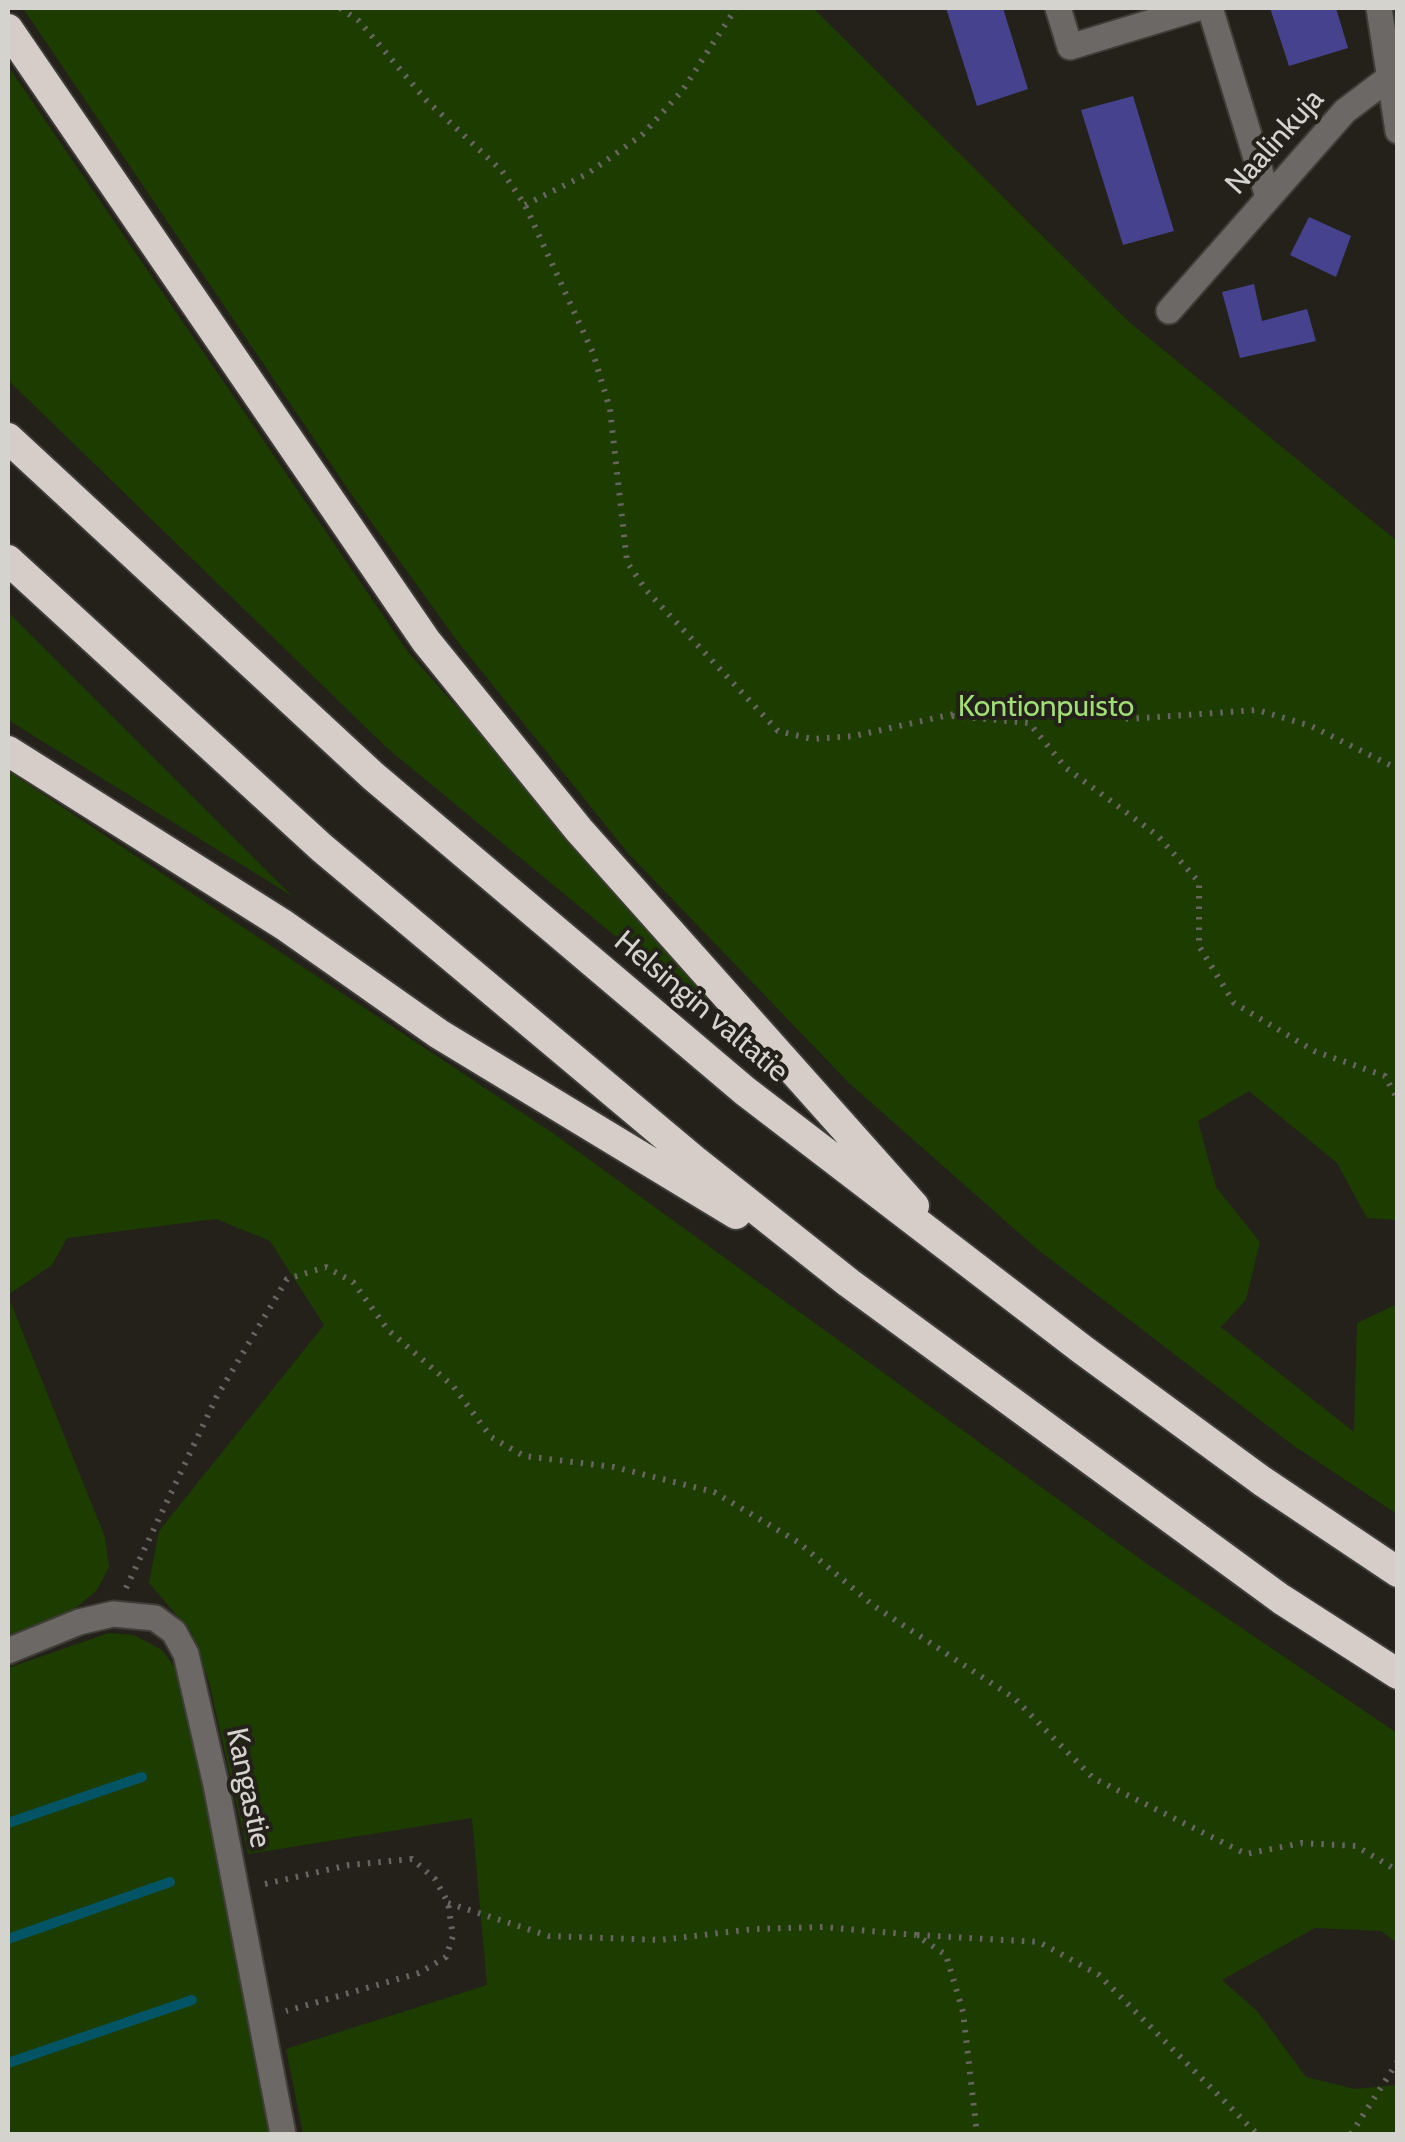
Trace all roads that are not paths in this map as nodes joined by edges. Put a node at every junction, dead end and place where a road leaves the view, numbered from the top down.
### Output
1 (1058, 8) edge
2 (1198, 8) edge
3 (1210, 8) edge
4 (1379, 8) edge
5 (8, 29) edge
6 (1394, 72) edge
7 (1398, 130) edge
8 (1268, 197) junction
9 (1170, 310) dead end
10 (8, 438) edge
11 (8, 560) edge
12 (8, 751) edge
13 (959, 1258) junction
14 (850, 1283) junction
15 (1398, 1572) edge
16 (8, 1651) edge
17 (1398, 1674) edge
18 (284, 2134) edge

1 - 2 street
3 - 8 street
4 - 6 street
5 - 13 highway
6 - 7 street
6 - 8 street, Naalinkuja
8 - 9 street, Naalinkuja
10 - 13 highway, Helsingin valtatie
11 - 14 highway
12 - 14 highway
13 - 15 highway, Helsingin valtatie
14 - 17 highway
16 - 18 street, Kangastie

